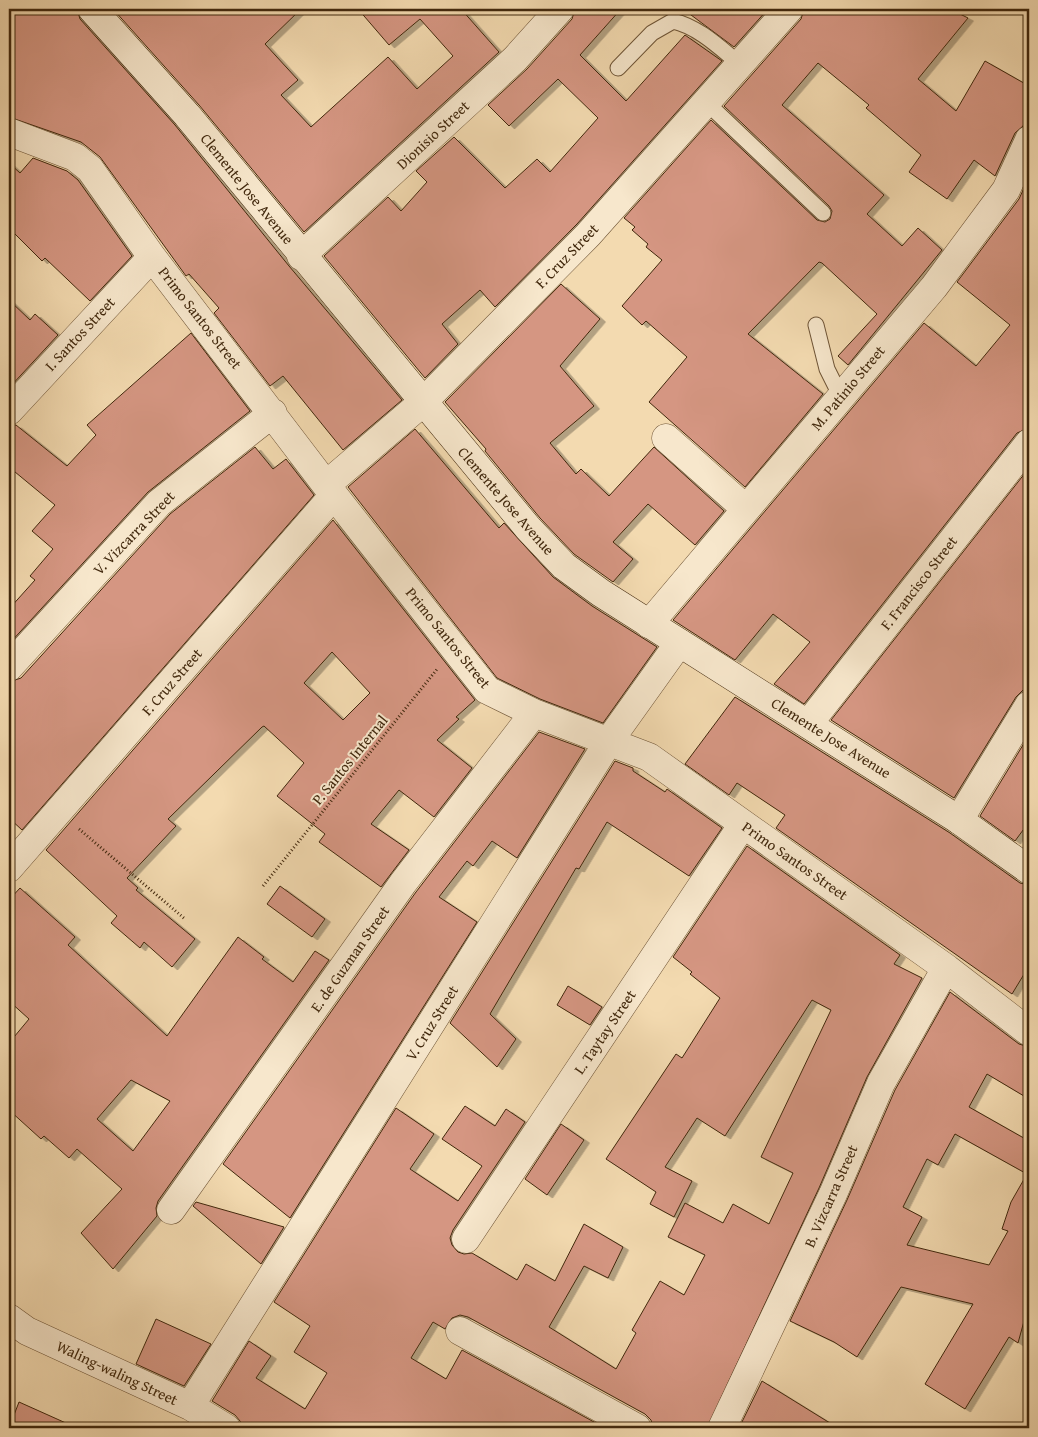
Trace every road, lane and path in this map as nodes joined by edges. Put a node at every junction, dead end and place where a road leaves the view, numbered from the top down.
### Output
1 (92, 9) edge
2 (560, 9) edge
3 (789, 9) edge
4 (741, 65) junction
5 (618, 68) dead end
6 (707, 104) junction
7 (9, 132) edge
8 (1029, 140) edge
9 (823, 213) dead end
10 (301, 256) junction
11 (152, 257) junction
12 (816, 325) dead end
13 (841, 397) junction
14 (422, 403) junction
15 (9, 411) edge
16 (273, 413) junction
17 (666, 438) dead end
18 (1029, 443) edge
19 (330, 490) junction
20 (746, 509) junction
21 (649, 624) junction
22 (679, 643) junction
23 (454, 648) junction
24 (9, 666) edge
25 (1029, 705) edge
26 (534, 713) junction
27 (809, 723) junction
28 (609, 741) junction
29 (58, 812) junction
30 (959, 820) junction
31 (743, 824) junction
32 (9, 868) edge
33 (1029, 870) edge
34 (263, 886) dead end
35 (185, 919) dead end
36 (946, 968) junction
37 (1029, 1032) edge
38 (170, 1210) dead end
39 (466, 1239) dead end
40 (18, 1324) edge
41 (460, 1331) dead end
42 (190, 1406) junction
43 (1029, 1410) edge
44 (226, 1428) edge
45 (637, 1428) edge
46 (722, 1428) edge
47 (1025, 1428) edge

1 - 10 street, Clemente Jose Avenue
2 - 10 street, Dionisio Street
3 - 4 street, F. Cruz Street
4 - 5 lane
4 - 6 street, F. Cruz Street
6 - 9 lane
6 - 14 street, F. Cruz Street
7 - 11 street, Primo Santos Street
8 - 13 street, M. Patinio Street
10 - 14 street, Clemente Jose Avenue
11 - 15 street, I. Santos Street
11 - 16 street, Primo Santos Street
12 - 13 lane
13 - 20 street, M. Patinio Street
14 - 19 street, F. Cruz Street
14 - 21 street, Clemente Jose Avenue
16 - 19 street, Primo Santos Street
16 - 24 street, V. Vizcarra Street
17 - 20 street
18 - 27 street, F. Francisco Street
19 - 23 street, Primo Santos Street
19 - 29 street, F. Cruz Street
20 - 21 street, M. Patinio Street
21 - 22 street, Clemente Jose Avenue
22 - 27 street, Clemente Jose Avenue
22 - 28 street, V. Cruz Street
23 - 26 street, Primo Santos Street
23 - 34 path, P. Santos Internal
25 - 30 street
26 - 28 street, Primo Santos Street
26 - 38 street, E. de Guzman Street
27 - 30 street, Clemente Jose Avenue
28 - 31 street, Primo Santos Street
28 - 42 street, V. Cruz Street
29 - 32 street, F. Cruz Street
29 - 35 path
30 - 33 street, Clemente Jose Avenue
31 - 36 street, Primo Santos Street
31 - 39 street, L. Taytay Street
36 - 37 street, Primo Santos Street
36 - 46 street, B. Vizcarra Street
40 - 42 street, Waling-waling Street
41 - 45 street
42 - 44 street, Waling-waling Street
43 - 47 path

